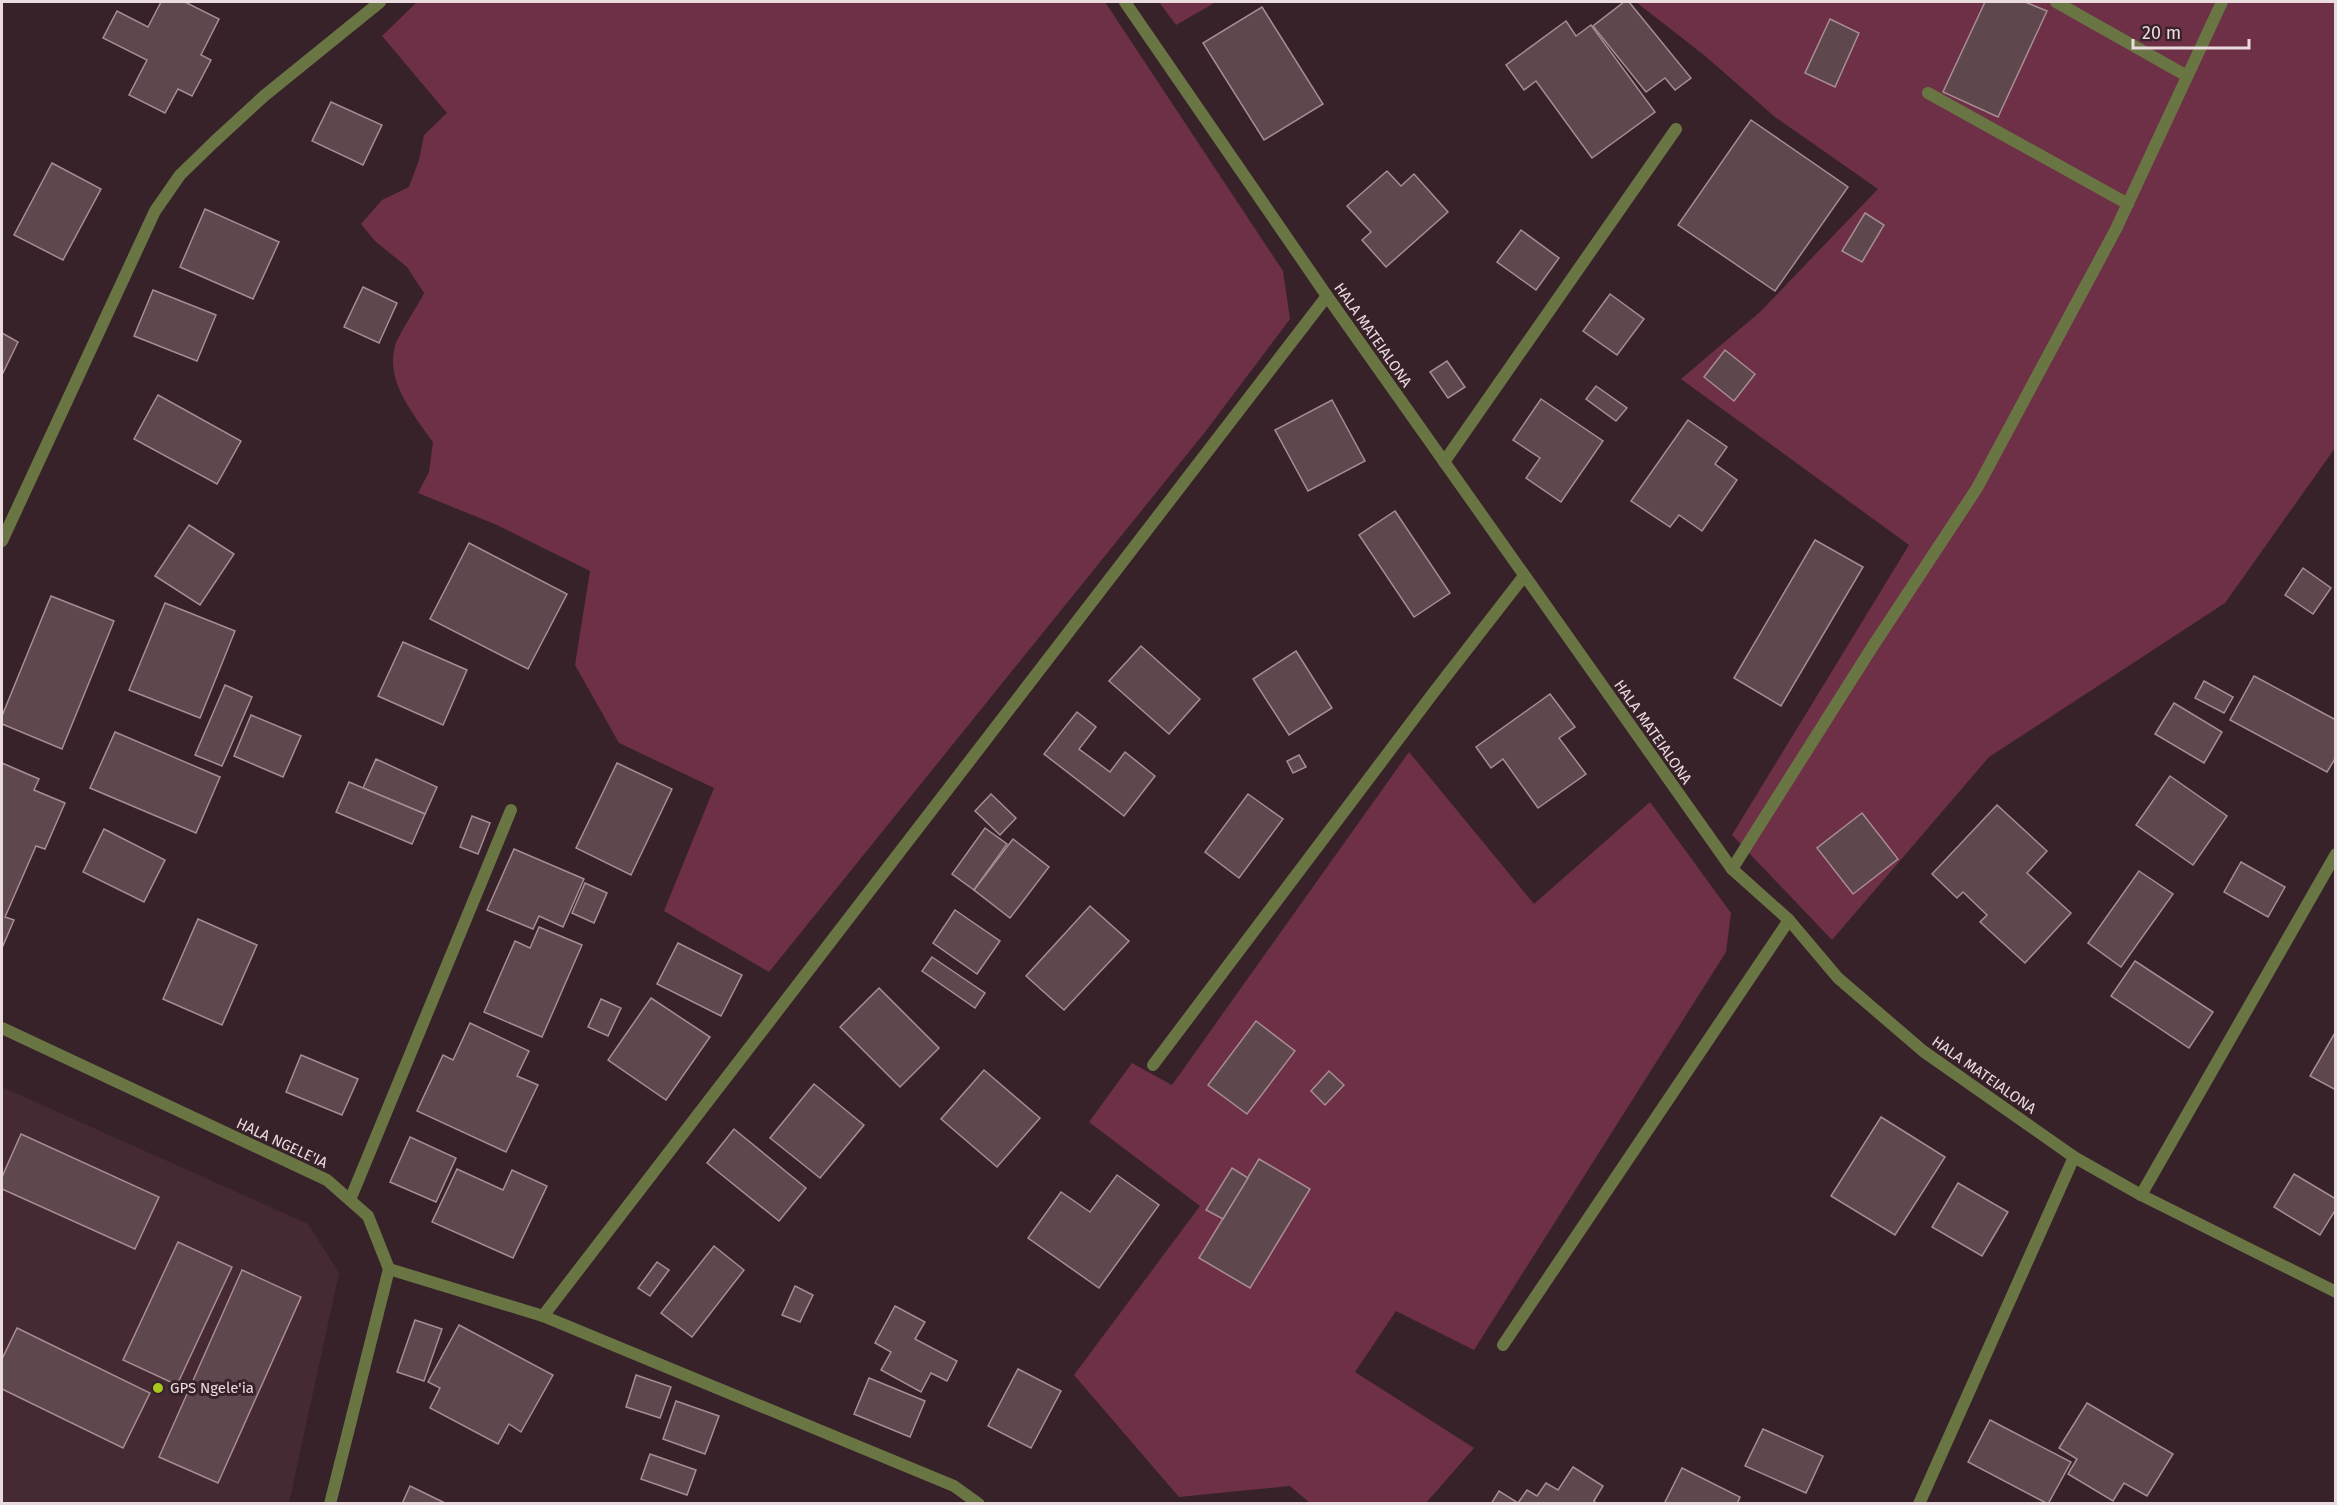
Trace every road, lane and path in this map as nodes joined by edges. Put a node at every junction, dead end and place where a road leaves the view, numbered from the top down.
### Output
1 (380, 2) edge
2 (1125, 2) edge
3 (2056, 2) edge
4 (2222, 2) edge
5 (2187, 76) junction
6 (1928, 93) dead end
7 (1676, 129) dead end
8 (2128, 204) junction
9 (1327, 296) junction
10 (1444, 462) junction
11 (2, 541) edge
12 (1524, 576) junction
13 (511, 810) dead end
14 (2336, 854) edge
15 (1732, 869) junction
16 (1789, 920) junction
17 (2, 1028) edge
18 (1152, 1065) dead end
19 (2074, 1157) junction
20 (2141, 1195) junction
21 (350, 1200) junction
22 (389, 1269) junction
23 (2336, 1292) edge
24 (543, 1316) junction
25 (1503, 1345) dead end
26 (330, 1503) edge
27 (979, 1503) edge
28 (1919, 1503) edge

1 - 11 street
2 - 9 street, HALA MATEIALONA
3 - 5 street
4 - 5 street
5 - 8 street
6 - 8 street
7 - 10 street
8 - 15 street
9 - 10 street, HALA MATEIALONA
9 - 24 street
10 - 12 street, HALA MATEIALONA
12 - 15 street, HALA MATEIALONA
12 - 18 street
13 - 21 street
14 - 20 street
15 - 16 street, HALA MATEIALONA
16 - 19 street, HALA MATEIALONA
16 - 25 street
17 - 21 street, HALA NGELE'IA
19 - 20 street, HALA MATEIALONA
19 - 28 street
20 - 23 street, HALA MATEIALONA
21 - 22 street, HALA NGELE'IA
22 - 24 street
22 - 26 street
24 - 27 street

